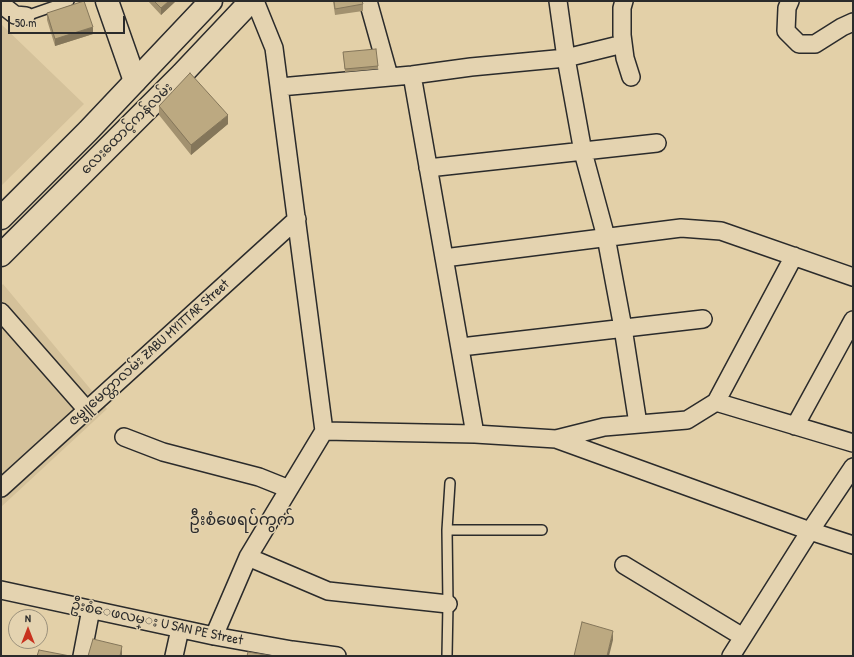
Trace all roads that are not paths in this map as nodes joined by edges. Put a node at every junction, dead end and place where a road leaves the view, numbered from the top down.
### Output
1 (69, 1) edge
2 (107, 1) edge
3 (211, 1) edge
4 (251, 1) edge
5 (255, 1) edge
6 (368, 1) edge
7 (558, 1) edge
8 (624, 1) edge
9 (790, 1) edge
10 (1, 4) edge
11 (26, 16) joint
12 (853, 22) edge
13 (623, 44) junction
14 (566, 58) junction
15 (412, 75) junction
16 (389, 76) junction
17 (631, 77) dead end
18 (135, 81) junction
19 (280, 87) junction
20 (156, 99) junction
21 (88, 131) junction
22 (657, 143) dead end
23 (106, 149) junction
24 (583, 152) junction
25 (428, 168) junction
26 (1, 218) edge
27 (297, 219) junction
28 (606, 237) junction
29 (1, 255) edge
30 (794, 256) junction
31 (444, 258) junction
32 (853, 277) edge
33 (1, 312) edge
34 (703, 319) dead end
35 (853, 320) edge
36 (623, 328) junction
37 (461, 348) junction
38 (716, 402) junction
39 (87, 410) junction
40 (638, 424) junction
41 (795, 426) junction
42 (324, 431) junction
43 (475, 434) junction
44 (124, 437) dead end
45 (556, 439) junction
46 (853, 443) edge
47 (853, 467) edge
48 (450, 483) dead end
49 (1, 488) edge
50 (289, 489) junction
51 (447, 530) junction
52 (542, 530) dead end
53 (810, 531) junction
54 (853, 545) edge
55 (248, 557) junction
56 (624, 565) dead end
57 (1, 590) edge
58 (448, 604) junction
59 (91, 609) junction
60 (180, 629) junction
61 (214, 636) junction
62 (743, 637) junction
63 (82, 656) edge
64 (174, 656) edge
65 (337, 656) edge
66 (447, 656) edge
67 (731, 656) edge

1 - 11 lane
2 - 18 main road
3 - 18 main road, လေးထောင့်ကန်လမ်း
4 - 20 main road, လေးထောင့်ကန်လမ်း
5 - 19 street
6 - 16 street
7 - 14 street
8 - 13 street
9 - 12 street
10 - 11 street
13 - 14 street
13 - 17 street
14 - 15 street
14 - 24 street
15 - 16 street
15 - 25 street
16 - 19 street
18 - 20 main road
18 - 21 main road, လေးထောင့်ကန်လမ်း
19 - 27 street
20 - 23 main road, လေးထောင့်ကန်လမ်း
21 - 23 main road
21 - 26 main road, လေးထောင့်ကန်လမ်း
22 - 24 street
23 - 29 main road, လေးထောင့်ကန်လမ်း
24 - 25 street
24 - 28 street
25 - 31 street
27 - 39 street, ဇမ္ဗူမေတ္တာလမ်း ZABU MYITTAR Street
27 - 42 street
28 - 30 street
28 - 31 street
28 - 36 street
30 - 32 street
30 - 38 street
31 - 37 street
33 - 39 street
34 - 36 street
35 - 41 street
36 - 37 street
36 - 40 street
37 - 43 street
38 - 40 street
38 - 41 street
39 - 49 street, ဇမ္ဗူမေတ္တာလမ်း ZABU MYITTAR Street
40 - 45 street
41 - 46 street
42 - 43 street
42 - 50 street
43 - 45 street
44 - 50 street
45 - 53 street
47 - 53 street
48 - 51 lane
50 - 55 street
51 - 52 lane
51 - 58 lane
53 - 54 street
53 - 62 street
55 - 58 street
55 - 61 street
56 - 62 street
57 - 59 street, ဦးစံေဖလမ္း U SAN PE Street
58 - 66 lane
59 - 60 street, ဦးစံေဖလမ္း U SAN PE Street
59 - 63 street
60 - 61 street, ဦးစံေဖလမ္း U SAN PE Street
60 - 64 street
61 - 65 street, ဦးစံေဖလမ္း U SAN PE Street
62 - 67 street

